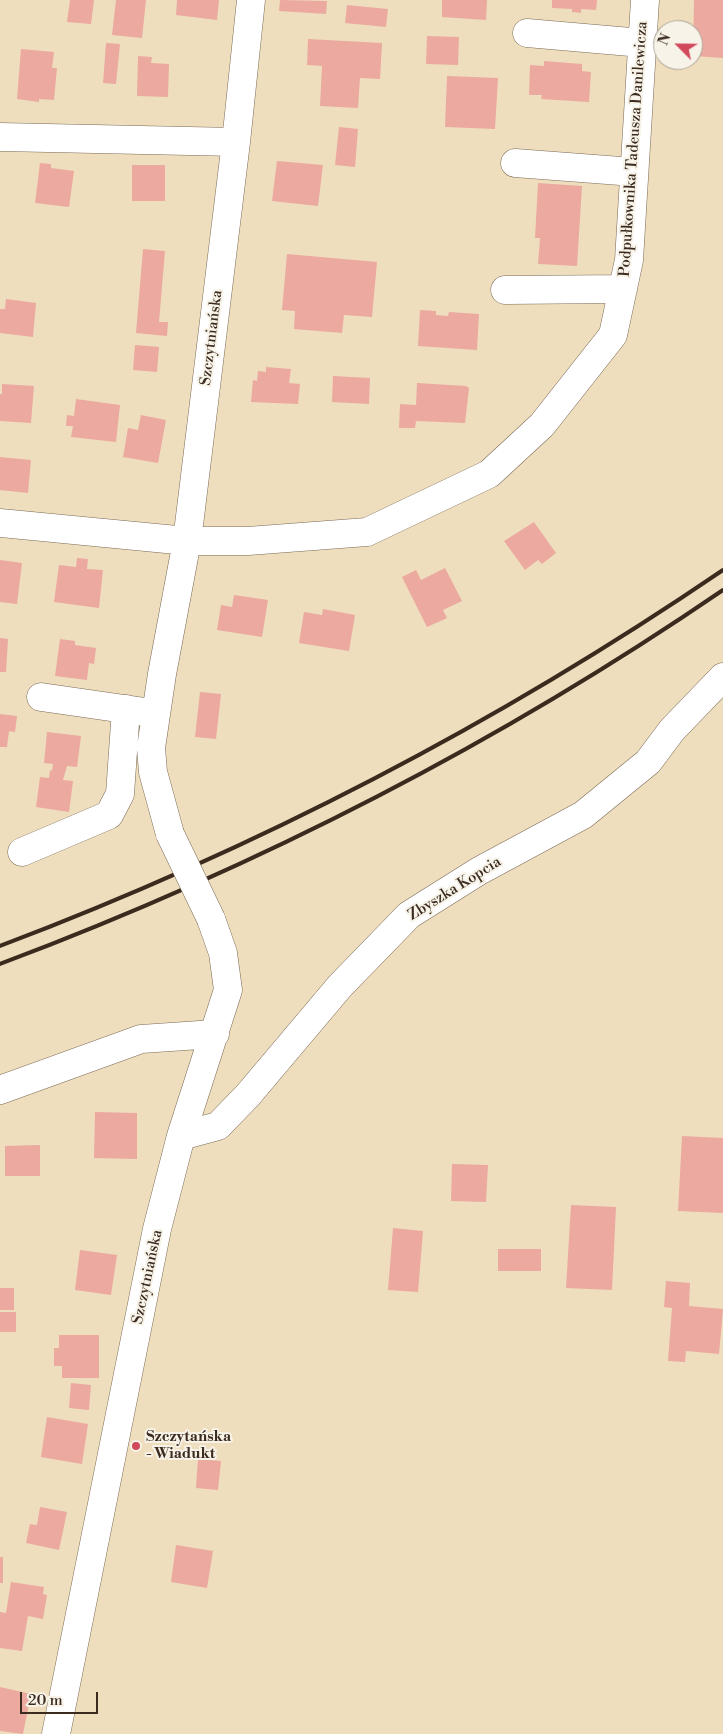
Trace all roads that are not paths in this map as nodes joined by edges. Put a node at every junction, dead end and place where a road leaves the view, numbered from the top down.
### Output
1 (251, 0) edge
2 (644, 0) edge
3 (527, 33) dead end
4 (642, 43) junction
5 (0, 137) edge
6 (236, 142) junction
7 (515, 163) dead end
8 (634, 172) junction
9 (622, 289) junction
10 (505, 290) dead end
11 (0, 523) edge
12 (187, 541) junction
13 (723, 677) edge
14 (41, 697) dead end
15 (126, 709) junction
16 (156, 713) junction
17 (22, 852) dead end
18 (215, 1034) junction
19 (0, 1090) edge
20 (181, 1136) junction
21 (56, 1734) edge

1 - 6 street, Szczytniańska
2 - 4 street, Podpułkownika Tadeusza Danilewicza
3 - 4 street
4 - 8 street, Podpułkownika Tadeusza Danilewicza
5 - 6 street
6 - 12 street, Szczytniańska
7 - 8 street
8 - 9 street, Podpułkownika Tadeusza Danilewicza
9 - 10 street
9 - 12 street, Podpułkownika Tadeusza Danilewicza
11 - 12 street, Podpułkownika Tadeusza Danilewicza
12 - 16 street, Szczytniańska
13 - 20 street, Zbyszka Kopcia
14 - 15 street
15 - 16 street
15 - 17 street
16 - 18 street, Szczytniańska, bridge
18 - 19 street
18 - 20 street, Szczytniańska
20 - 21 street, Szczytniańska

